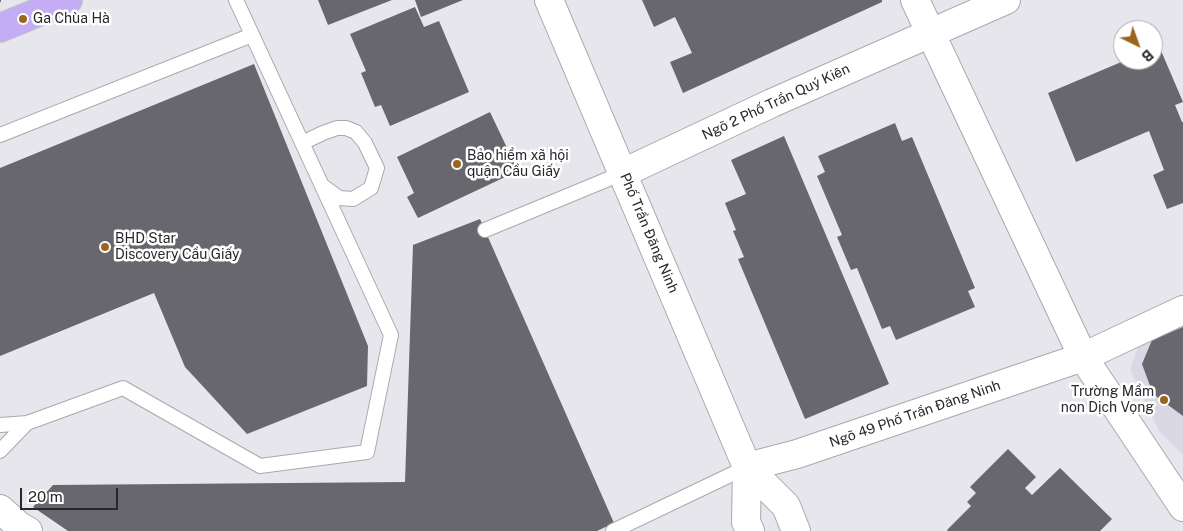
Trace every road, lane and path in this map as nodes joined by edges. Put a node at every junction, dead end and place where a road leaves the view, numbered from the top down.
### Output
1 (68, 0) edge
2 (236, 0) edge
3 (549, 0) edge
4 (915, 0) edge
5 (1006, 0) edge
6 (0, 28) edge
7 (930, 32) junction
8 (252, 35) junction
9 (0, 135) edge
10 (302, 143) junction
11 (623, 173) junction
12 (322, 185) junction
13 (485, 230) dead end
14 (1183, 310) edge
15 (1083, 357) junction
16 (27, 423) junction
17 (0, 425) edge
18 (0, 451) edge
19 (747, 467) junction
20 (1183, 507) edge
21 (613, 531) edge
22 (750, 531) edge
23 (796, 531) edge

1 - 6 main road
2 - 8 lane
3 - 11 street, Phố Trần Đăng Ninh
4 - 7 street
5 - 7 street, Ngõ 2 Phố Trần Quý Kiên
7 - 11 street, Ngõ 2 Phố Trần Quý Kiên
7 - 15 street
8 - 9 lane
8 - 10 lane
10 - 12 lane
10 - 12 lane
11 - 13 lane
11 - 19 street, Phố Trần Đăng Ninh
12 - 16 lane
14 - 15 street, Ngõ 49 Phố Trần Đăng Ninh
15 - 19 street, Ngõ 49 Phố Trần Đăng Ninh
15 - 20 street
16 - 17 lane
16 - 18 lane
19 - 21 lane
19 - 22 street, Phố Trần Đăng Ninh
19 - 23 street, Phố Trần Đăng Ninh

